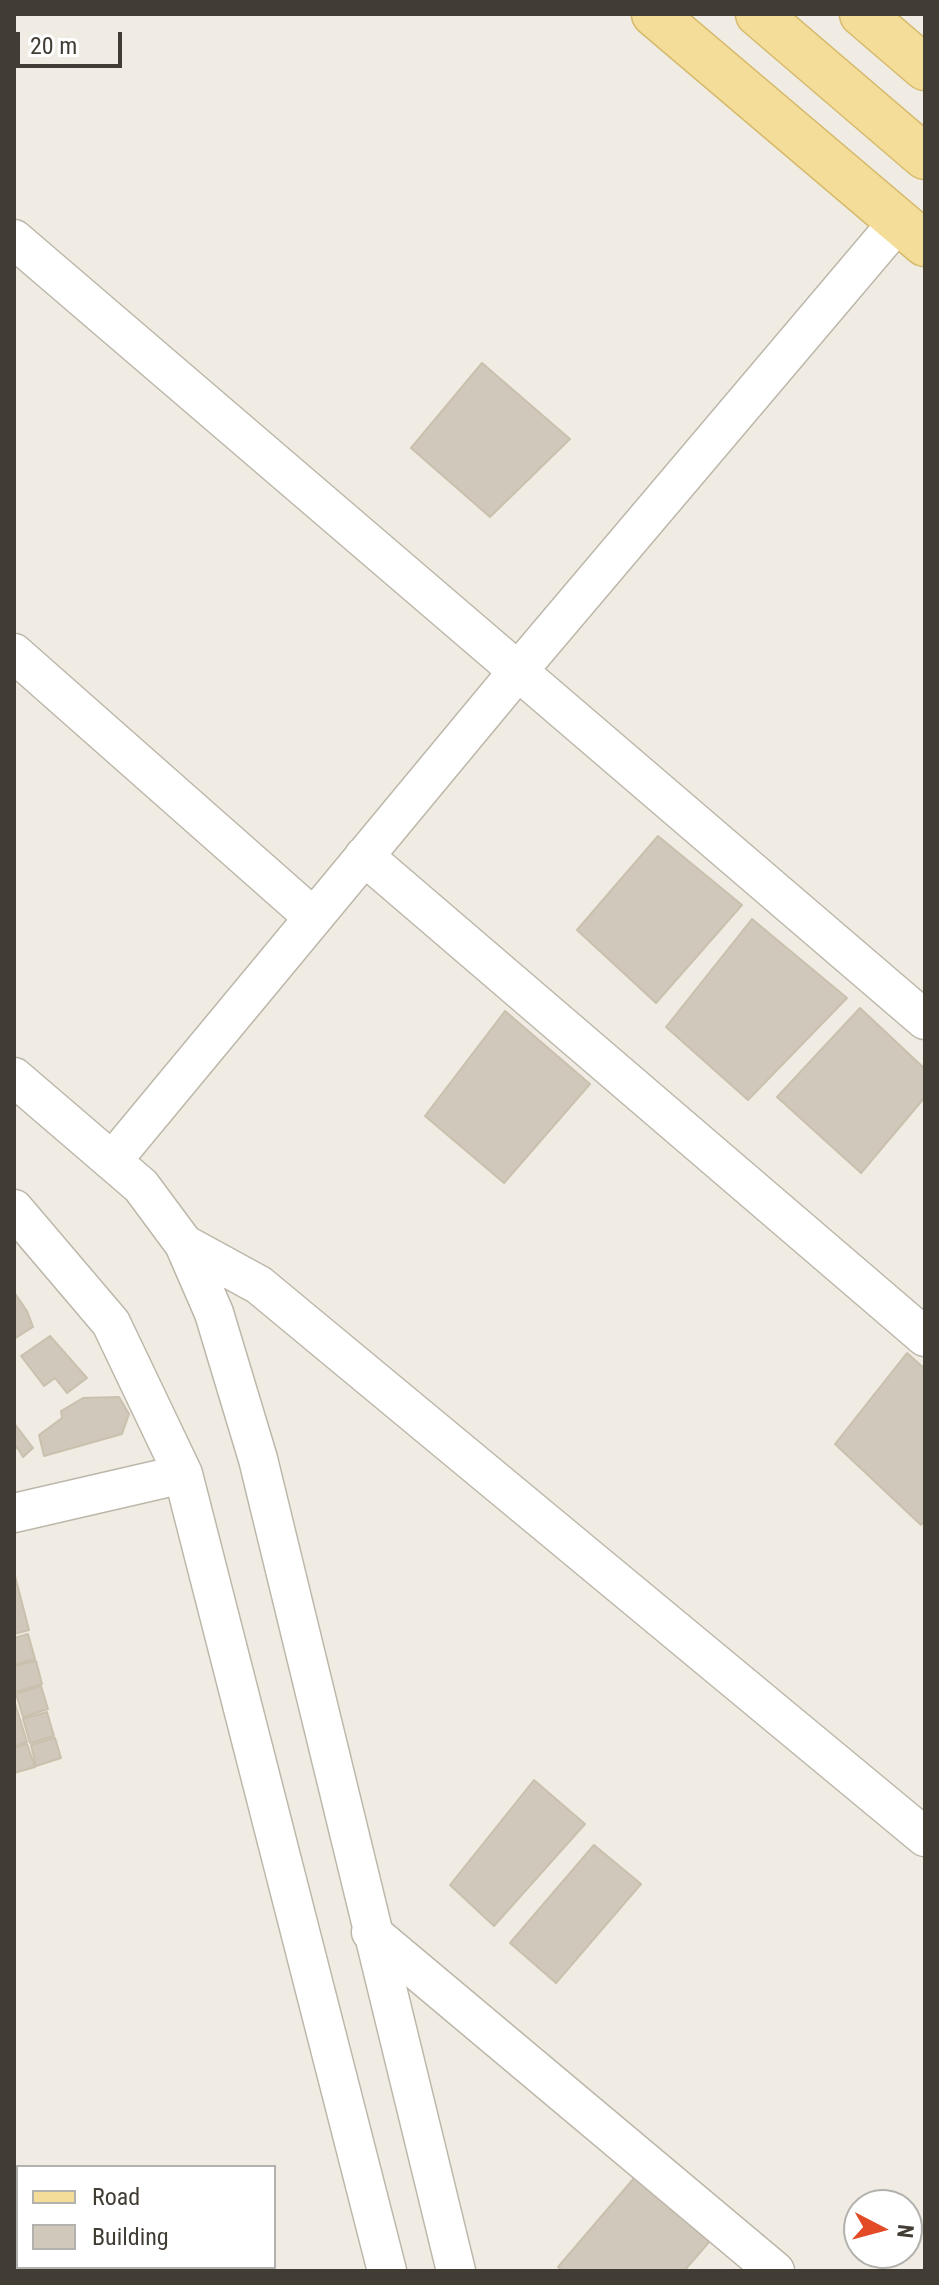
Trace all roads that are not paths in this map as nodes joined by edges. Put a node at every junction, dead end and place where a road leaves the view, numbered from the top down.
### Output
1 (654, 14) edge
2 (758, 14) edge
3 (862, 14) edge
4 (925, 68) edge
5 (925, 157) edge
6 (912, 233) edge
7 (14, 239) edge
8 (14, 653) edge
9 (518, 671) junction
10 (364, 856) junction
11 (313, 917) junction
12 (925, 1020) edge
13 (14, 1077) edge
14 (112, 1161) junction
15 (14, 1209) edge
16 (184, 1244) junction
17 (925, 1337) edge
18 (183, 1474) junction
19 (14, 1513) edge
20 (925, 1837) edge
21 (371, 1932) junction
22 (387, 2271) edge
23 (456, 2271) edge
24 (775, 2271) edge

1 - 6 main road
2 - 5 main road
3 - 4 main road
6 - 9 street
7 - 9 street
8 - 11 street
9 - 10 street
9 - 12 street
10 - 11 street
10 - 17 street
11 - 14 street
13 - 14 street
14 - 16 street
15 - 18 street
16 - 20 street
16 - 21 street
18 - 19 street
18 - 22 street
21 - 23 street
21 - 24 street

